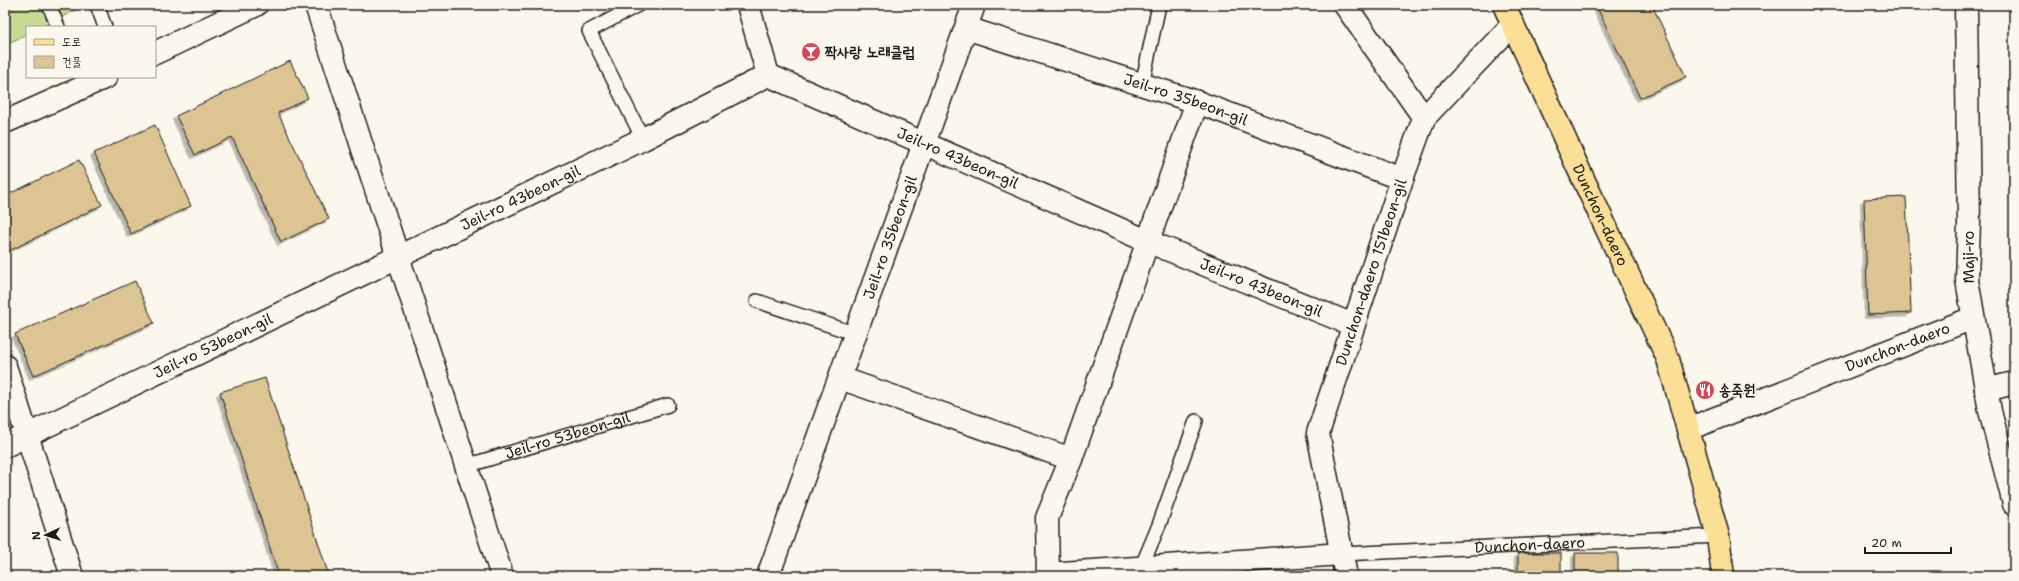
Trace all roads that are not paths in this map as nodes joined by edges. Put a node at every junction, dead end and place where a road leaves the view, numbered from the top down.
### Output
1 (49, 5) edge
2 (97, 5) edge
3 (256, 5) edge
4 (316, 5) edge
5 (638, 5) edge
6 (748, 5) edge
7 (974, 5) edge
8 (1159, 5) edge
9 (1345, 5) edge
10 (1966, 5) edge
11 (1508, 14) edge
12 (58, 26) edge
13 (105, 26) edge
14 (966, 28) junction
15 (156, 53) edge
16 (768, 75) junction
17 (102, 78) edge
18 (79, 83) edge
19 (1142, 85) junction
20 (1197, 102) junction
21 (1424, 118) junction
22 (5, 122) edge
23 (642, 139) junction
24 (924, 144) junction
25 (1402, 178) junction
26 (1147, 241) junction
27 (398, 256) junction
28 (757, 301) dead end
29 (1973, 318) junction
30 (1353, 325) junction
31 (856, 334) junction
32 (5, 366) edge
33 (840, 378) junction
34 (2014, 383) edge
35 (1986, 390) junction
36 (668, 405) dead end
37 (1196, 421) dead end
38 (1688, 429) junction
39 (28, 436) junction
40 (5, 446) edge
41 (1071, 459) junction
42 (466, 466) junction
43 (2014, 504) edge
44 (1718, 536) junction
45 (1342, 554) junction
46 (1141, 568) junction
47 (1048, 575) edge
48 (72, 576) edge
49 (502, 576) edge
50 (768, 576) edge
51 (1346, 576) edge
52 (1723, 576) edge

1 - 12 lane
2 - 13 lane
3 - 15 street
4 - 27 street
5 - 23 lane
6 - 16 street
7 - 14 street, Jeil-ro 35beon-gil
8 - 19 lane
9 - 21 street
10 - 29 street, Maji-ro
11 - 21 street, Dunchon-daero 151beon-gil
11 - 38 main road, Dunchon-daero
14 - 19 street, Jeil-ro 35beon-gil
14 - 24 street, Jeil-ro 35beon-gil
16 - 23 street, Jeil-ro 43beon-gil
16 - 24 street, Jeil-ro 43beon-gil
17 - 18 street
18 - 22 street
19 - 20 street, Jeil-ro 35beon-gil
20 - 25 street, Jeil-ro 35beon-gil
20 - 26 street
21 - 25 street, Dunchon-daero 151beon-gil
23 - 27 street, Jeil-ro 43beon-gil
24 - 26 street, Jeil-ro 43beon-gil
24 - 31 street, Jeil-ro 35beon-gil
25 - 30 street, Dunchon-daero 151beon-gil
26 - 30 street, Jeil-ro 43beon-gil
26 - 41 street
27 - 39 street, Jeil-ro 53beon-gil
27 - 42 street
28 - 31 lane
29 - 35 street, Maji-ro
29 - 38 street, Dunchon-daero
30 - 45 street, Dunchon-daero 151beon-gil
31 - 33 street, Jeil-ro 35beon-gil
32 - 39 street
33 - 41 street
33 - 50 street, Jeil-ro 35beon-gil
34 - 35 street
35 - 43 street, Maji-ro
36 - 42 lane, Jeil-ro 53beon-gil
37 - 46 lane
38 - 44 main road, Dunchon-daero
39 - 40 street, Jeil-ro 53beon-gil
39 - 48 street
41 - 47 street
42 - 49 street
44 - 45 lane, Dunchon-daero
44 - 52 main road, Dunchon-daero
45 - 46 street
45 - 51 street, Dunchon-daero 151beon-gil
46 - 47 street

